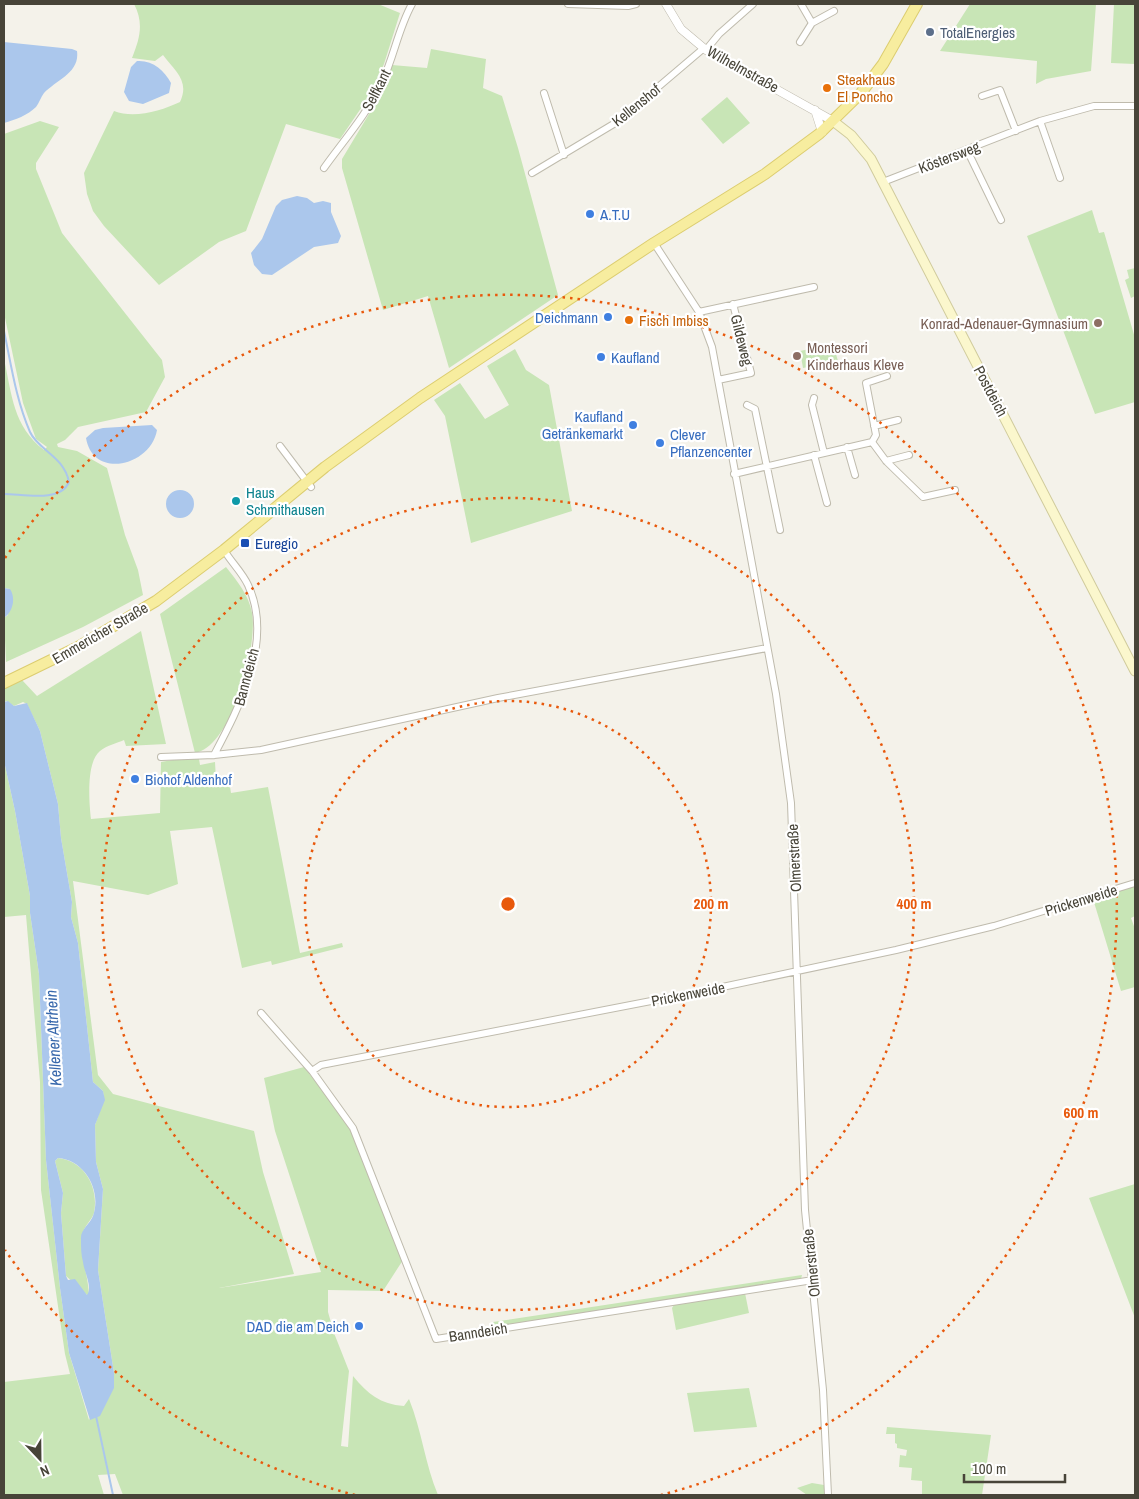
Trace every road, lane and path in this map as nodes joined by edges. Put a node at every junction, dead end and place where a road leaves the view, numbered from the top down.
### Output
1 (412, 4) edge
2 (568, 4) edge
3 (636, 4) edge
4 (666, 4) edge
5 (753, 4) edge
6 (801, 4) edge
7 (917, 4) edge
8 (834, 11) dead end
9 (812, 23) junction
10 (800, 42) dead end
11 (705, 49) junction
12 (544, 93) dead end
13 (982, 96) dead end
14 (1135, 106) edge
15 (815, 110) junction
16 (833, 121) junction
17 (1040, 121) junction
18 (1016, 131) junction
19 (822, 132) junction
20 (967, 150) junction
21 (564, 155) junction
22 (324, 168) dead end
23 (532, 174) dead end
24 (1060, 178) dead end
25 (883, 182) junction
26 (1001, 220) dead end
27 (654, 243) junction
28 (814, 287) dead end
29 (733, 304) junction
30 (699, 312) junction
31 (887, 376) dead end
32 (718, 380) junction
33 (814, 398) dead end
34 (747, 404) dead end
35 (898, 420) dead end
36 (874, 426) junction
37 (872, 442) junction
38 (280, 446) dead end
39 (847, 447) junction
40 (824, 453) junction
41 (814, 455) junction
42 (909, 455) dead end
43 (886, 461) junction
44 (766, 466) junction
45 (734, 474) junction
46 (855, 475) dead end
47 (308, 484) junction
48 (955, 490) dead end
49 (827, 503) dead end
50 (780, 530) dead end
51 (224, 550) junction
52 (767, 648) junction
53 (1135, 671) edge
54 (4, 683) edge
55 (214, 755) junction
56 (161, 757) dead end
57 (1135, 883) edge
58 (798, 971) junction
59 (261, 1013) dead end
60 (312, 1071) junction
61 (813, 1280) junction
62 (828, 1495) edge

1 - 22 street, Selfkant
2 - 3 street
4 - 11 street, Wilhelmstraße
5 - 11 street, Kellenshof
6 - 9 street
7 - 16 main road, Emmericher Straße
8 - 9 street
9 - 10 street
11 - 15 street, Wilhelmstraße
11 - 21 street, Kellenshof
12 - 21 street
13 - 18 street
14 - 17 street, Köstersweg
15 - 16 street, Wilhelmstraße
15 - 19 street
16 - 19 main road, Emmericher Straße
16 - 25 main road, Postdeich
17 - 18 street, Köstersweg
17 - 24 street
18 - 20 street, Köstersweg
19 - 27 main road, Emmericher Straße
20 - 25 street, Köstersweg
20 - 26 street
21 - 23 street, Kellenshof
25 - 53 main road, Postdeich
27 - 30 street, Olmerstraße
27 - 47 main road, Emmericher Straße
28 - 29 street, Gildeweg
29 - 30 street, Gildeweg
29 - 32 street, Gildeweg
30 - 32 street, Olmerstraße
31 - 36 street
32 - 45 street, Olmerstraße
33 - 40 street
34 - 44 street
35 - 36 street
36 - 37 street
37 - 39 street
37 - 43 street
38 - 47 street
39 - 40 street
39 - 46 street
40 - 41 street
41 - 44 street
41 - 49 street
42 - 43 street
43 - 48 street
44 - 45 street
44 - 50 street
45 - 52 street, Olmerstraße
47 - 51 main road, Emmericher Straße
51 - 54 main road, Emmericher Straße
51 - 55 street, Banndeich
52 - 55 street
52 - 58 street, Olmerstraße
55 - 56 street
57 - 58 street, Prickenweide
58 - 60 street, Prickenweide
58 - 61 street, Olmerstraße
59 - 60 street
60 - 61 street, Banndeich
61 - 62 street, Olmerstraße

